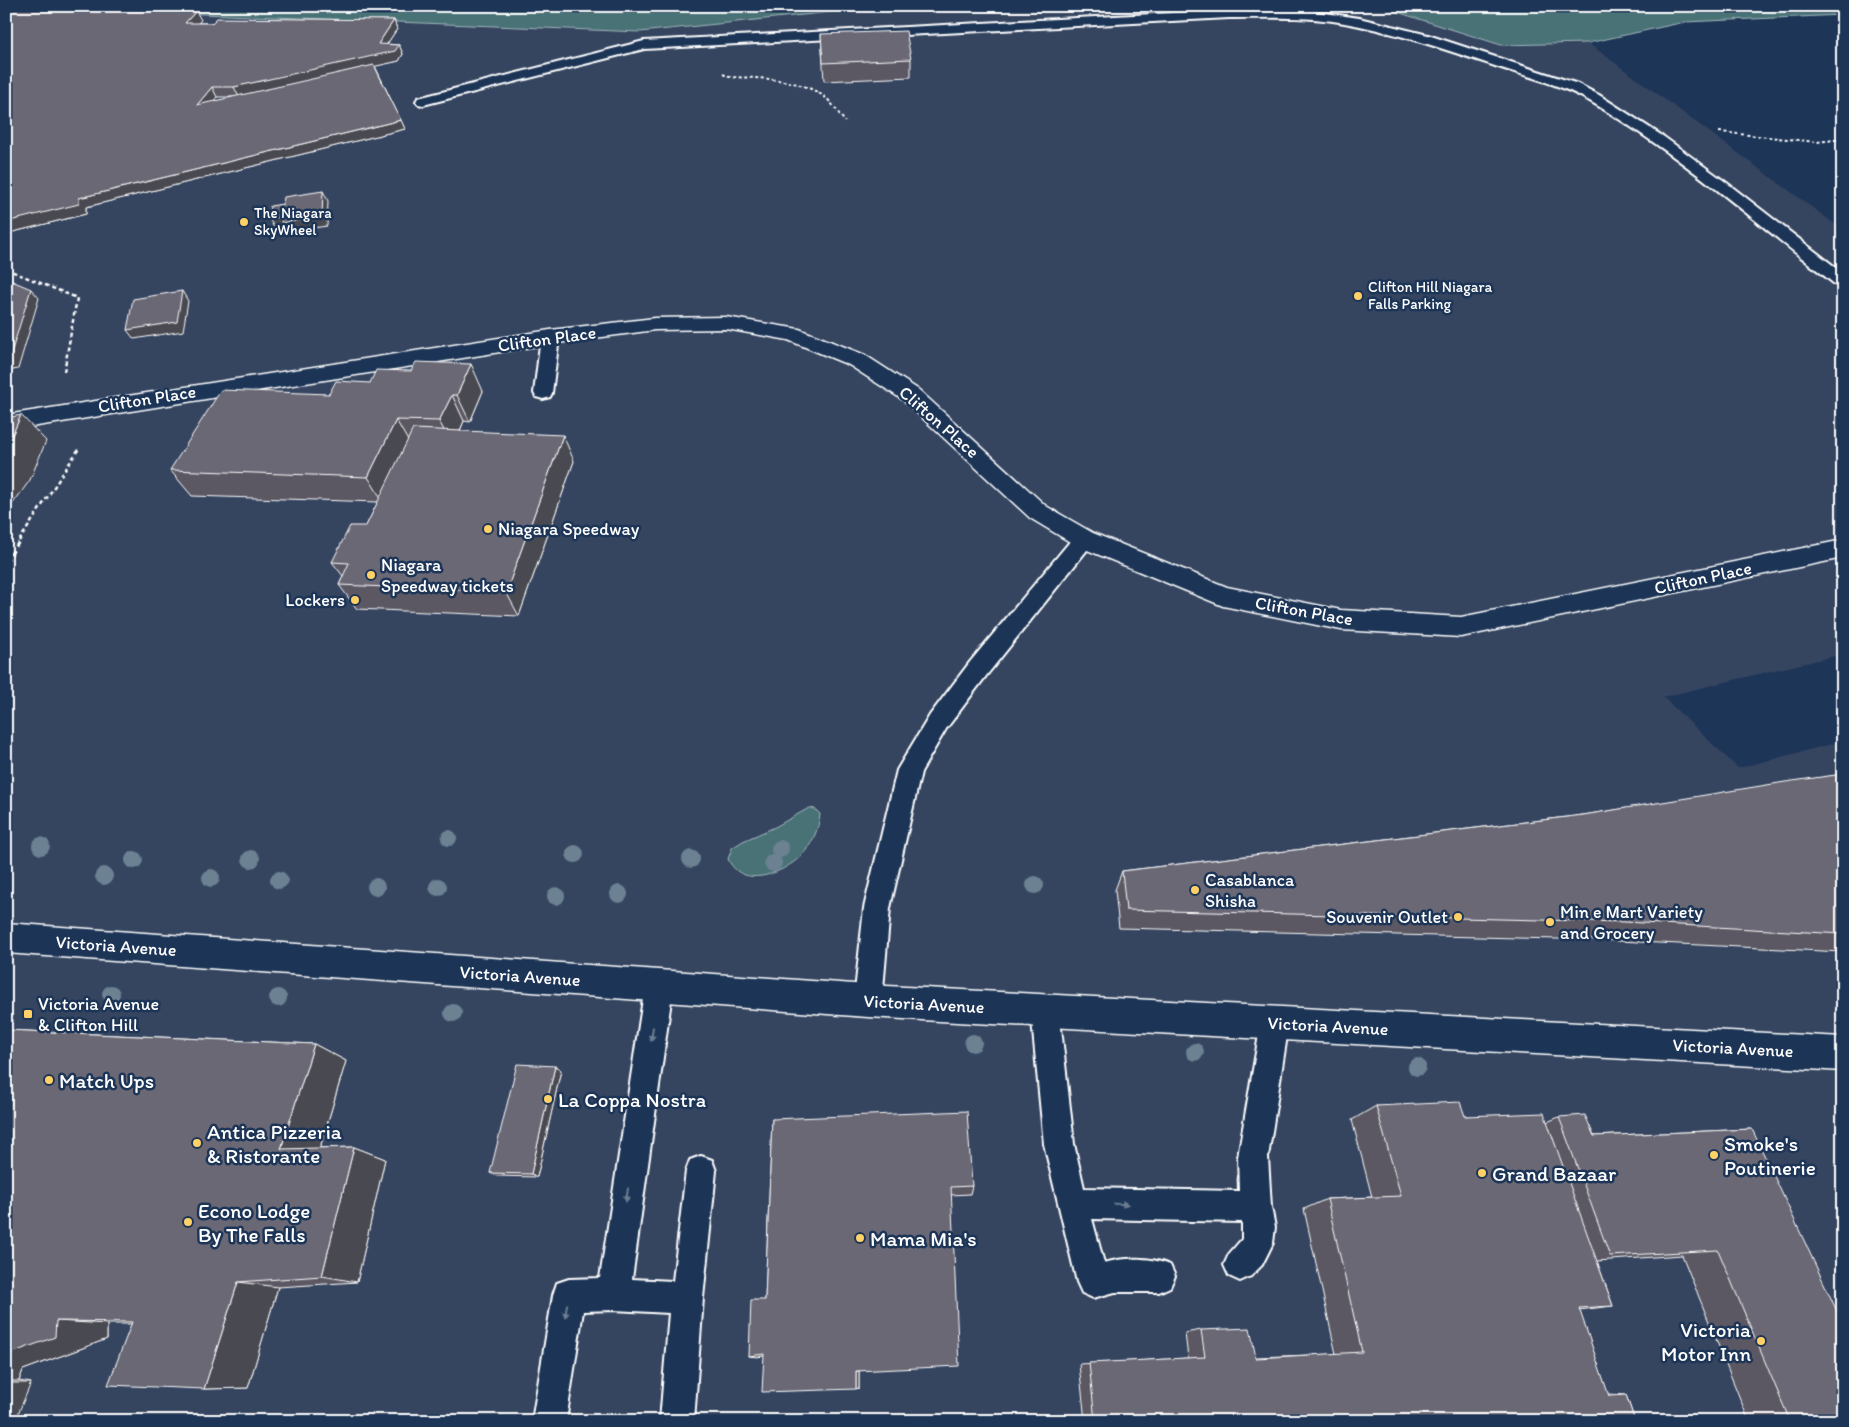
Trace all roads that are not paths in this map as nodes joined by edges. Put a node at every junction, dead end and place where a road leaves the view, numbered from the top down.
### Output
1 (423, 101) dead end
2 (1843, 282) edge
3 (550, 337) junction
4 (543, 393) dead end
5 (6, 422) edge
6 (1084, 539) junction
7 (1843, 549) edge
8 (6, 938) edge
9 (659, 986) junction
10 (868, 1001) junction
11 (1045, 1010) junction
12 (1275, 1023) junction
13 (1843, 1054) edge
14 (701, 1171) dead end
15 (1072, 1203) junction
16 (1255, 1207) junction
17 (1240, 1265) dead end
18 (1159, 1276) dead end
19 (614, 1294) junction
20 (687, 1298) junction
21 (549, 1421) edge
22 (677, 1421) edge

1 - 2 lane
3 - 4 lane
3 - 5 street, Clifton Place
3 - 6 street, Clifton Place
6 - 7 street, Clifton Place
6 - 10 lane
8 - 9 street, Victoria Avenue
9 - 10 street, Victoria Avenue
9 -> 19 lane
10 - 11 street, Victoria Avenue
11 - 12 street, Victoria Avenue
11 - 15 lane
12 - 13 street, Victoria Avenue
12 - 16 lane
14 - 20 lane
15 -> 16 lane
15 - 18 lane
16 - 17 lane
19 - 20 lane
19 -> 21 lane
20 - 22 lane

